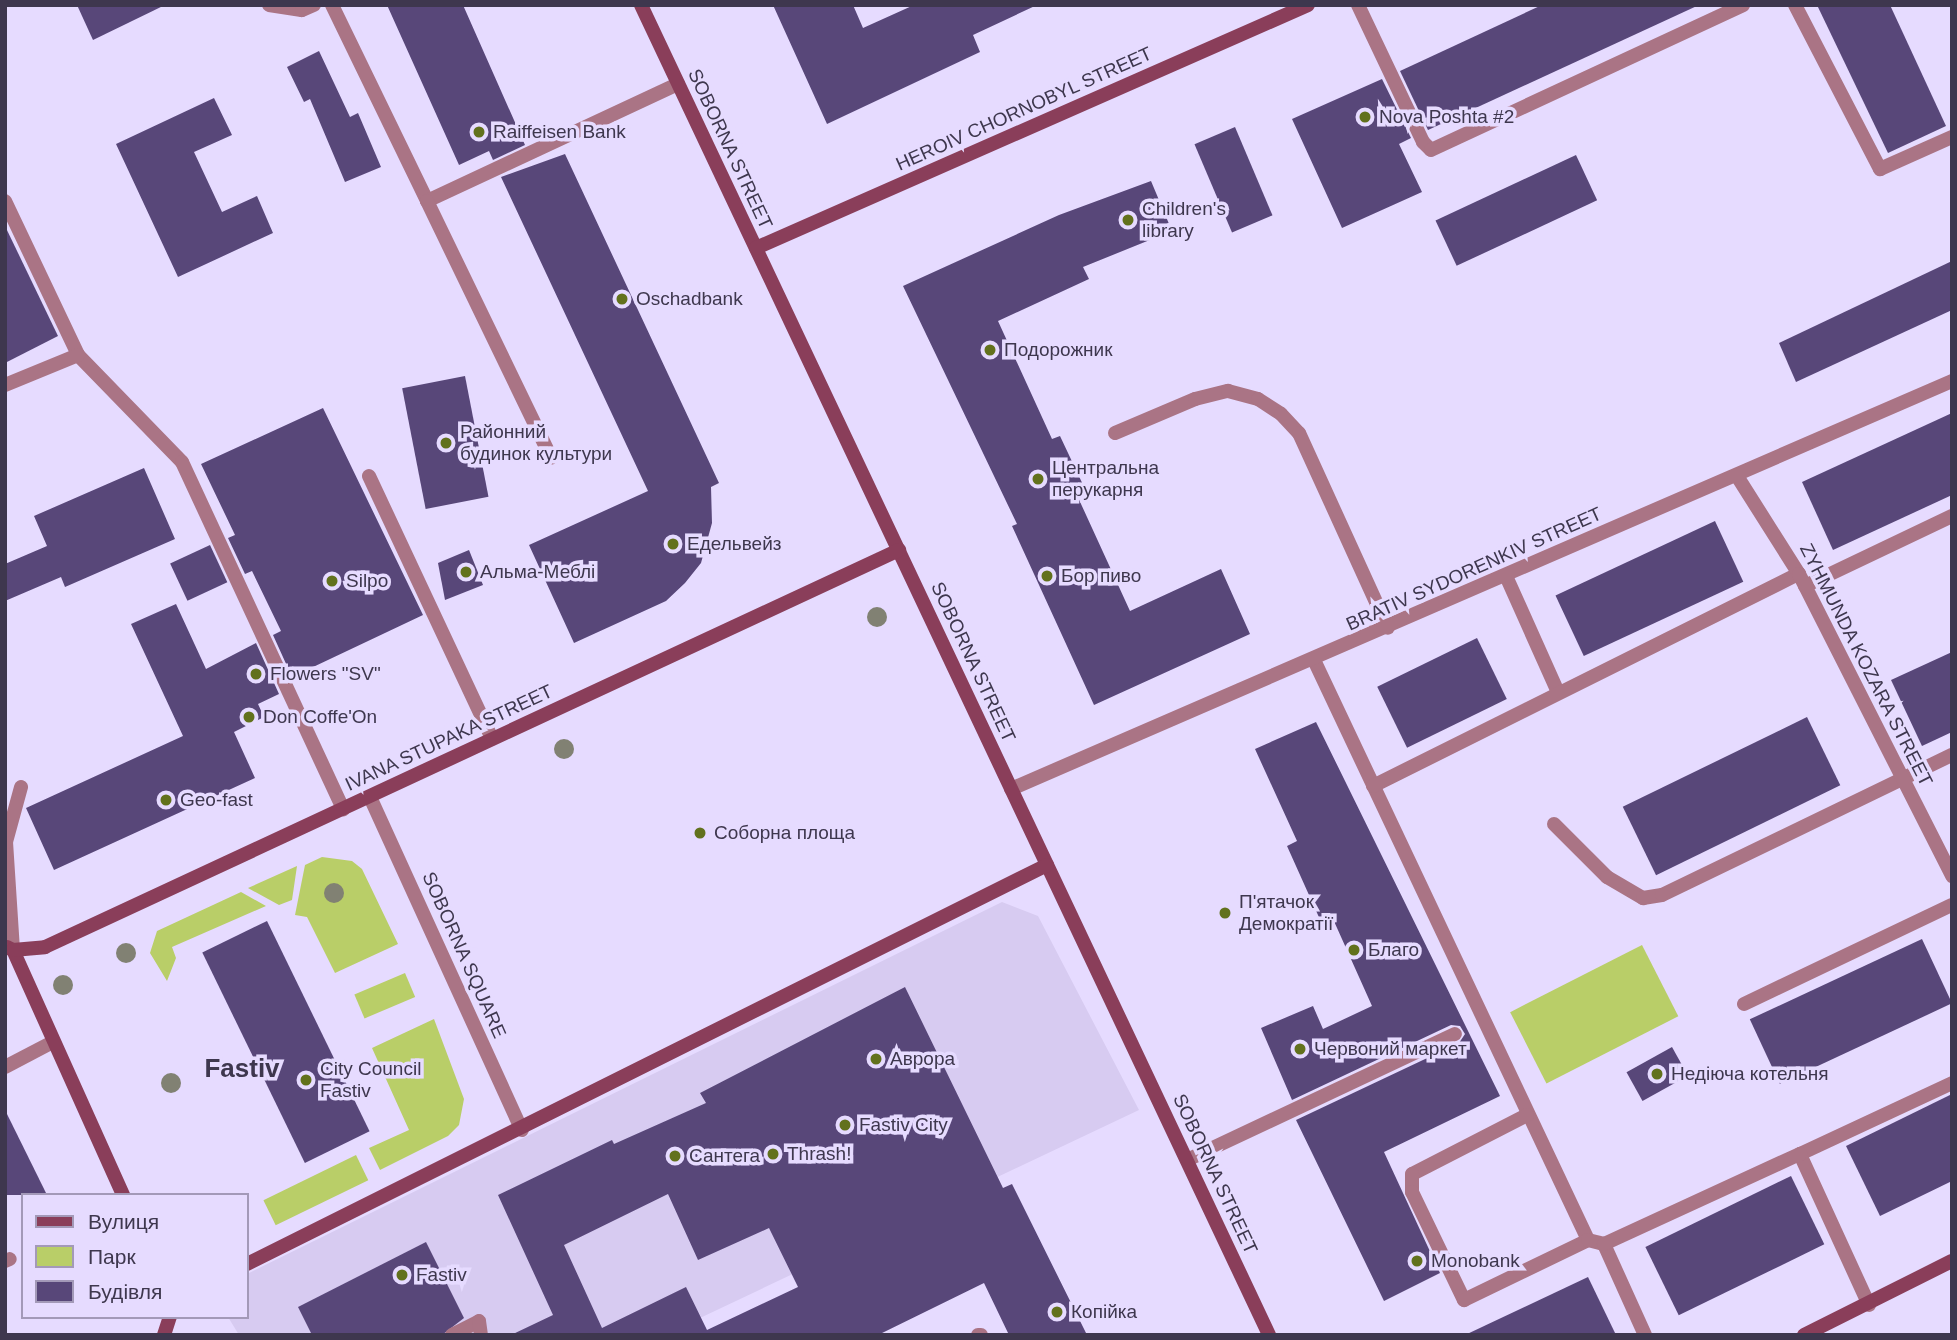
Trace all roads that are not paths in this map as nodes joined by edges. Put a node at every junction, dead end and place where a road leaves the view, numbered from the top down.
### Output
1 (269, 5) edge
2 (314, 5) edge
3 (332, 5) edge
4 (641, 5) edge
5 (1308, 5) edge
6 (1358, 5) edge
7 (1743, 5) edge
8 (1795, 5) edge
9 (678, 84) junction
10 (1952, 137) edge
11 (5, 201) edge
12 (427, 201) junction
13 (755, 248) junction
14 (78, 355) junction
15 (1952, 381) edge
16 (5, 385) edge
17 (1115, 433) dead end
18 (551, 458) dead end
19 (369, 476) dead end
20 (1737, 476) junction
21 (1952, 516) edge
22 (899, 550) junction
23 (1506, 576) junction
24 (1802, 580) junction
25 (1388, 628) junction
26 (1314, 660) junction
27 (1558, 692) junction
28 (492, 739) junction
29 (1952, 755) edge
30 (1901, 778) junction
31 (1373, 786) junction
32 (21, 787) dead end
33 (1011, 789) junction
34 (370, 797) junction
35 (343, 809) junction
36 (1554, 824) dead end
37 (1047, 865) junction
38 (1952, 876) edge
39 (1952, 905) edge
40 (9, 948) edge
41 (1744, 1004) dead end
42 (1455, 1034) dead end
43 (51, 1043) junction
44 (5, 1067) edge
45 (1952, 1083) edge
46 (1528, 1115) junction
47 (522, 1130) junction
48 (1800, 1154) junction
49 (1187, 1160) junction
50 (123, 1193) edge
51 (1588, 1240) junction
52 (1604, 1244) junction
53 (1952, 1261) edge
54 (248, 1264) edge
55 (1869, 1305) junction
56 (452, 1335) edge
57 (481, 1335) edge
58 (1269, 1335) edge
59 (1645, 1335) edge
60 (1804, 1335) edge

1 - 2 street
3 - 12 street
4 - 9 street, SOBORNA STREET
5 - 13 street, HEROIV CHORNOBYL STREET
6 - 7 street
8 - 10 street
9 - 12 street
9 - 13 street, SOBORNA STREET
11 - 14 street
12 - 18 street
13 - 22 street, SOBORNA STREET
14 - 16 street
14 - 35 street
15 - 20 street, BRATIV SYDORENKIV STREET
17 - 25 street
19 - 28 street
20 - 23 street, BRATIV SYDORENKIV STREET
20 - 24 street, ZYHMUNDA KOZARA STREET
21 - 24 street
22 - 28 street, IVANA STUPAKA STREET
22 - 33 street, SOBORNA STREET
23 - 25 street, BRATIV SYDORENKIV STREET
23 - 27 street
24 - 27 street
24 - 30 street, ZYHMUNDA KOZARA STREET
25 - 26 street, BRATIV SYDORENKIV STREET
26 - 31 street
26 - 33 street, BRATIV SYDORENKIV STREET
27 - 31 street
28 - 34 street, IVANA STUPAKA STREET
29 - 30 street
30 - 36 street
30 - 38 street, ZYHMUNDA KOZARA STREET
31 - 46 street
32 - 40 street
33 - 37 street, SOBORNA STREET
34 - 35 street, IVANA STUPAKA STREET
34 - 47 street, SOBORNA SQUARE
35 - 40 street, IVANA STUPAKA STREET
37 - 47 street
37 - 49 street, SOBORNA STREET
39 - 41 street
40 - 43 street
42 - 49 street
43 - 44 street
43 - 50 street
45 - 48 street
46 - 51 street
46 - 51 street
47 - 54 street
48 - 52 street
48 - 55 street
49 - 58 street, SOBORNA STREET
51 - 52 street
52 - 59 street
53 - 55 street
55 - 60 street
56 - 57 street

